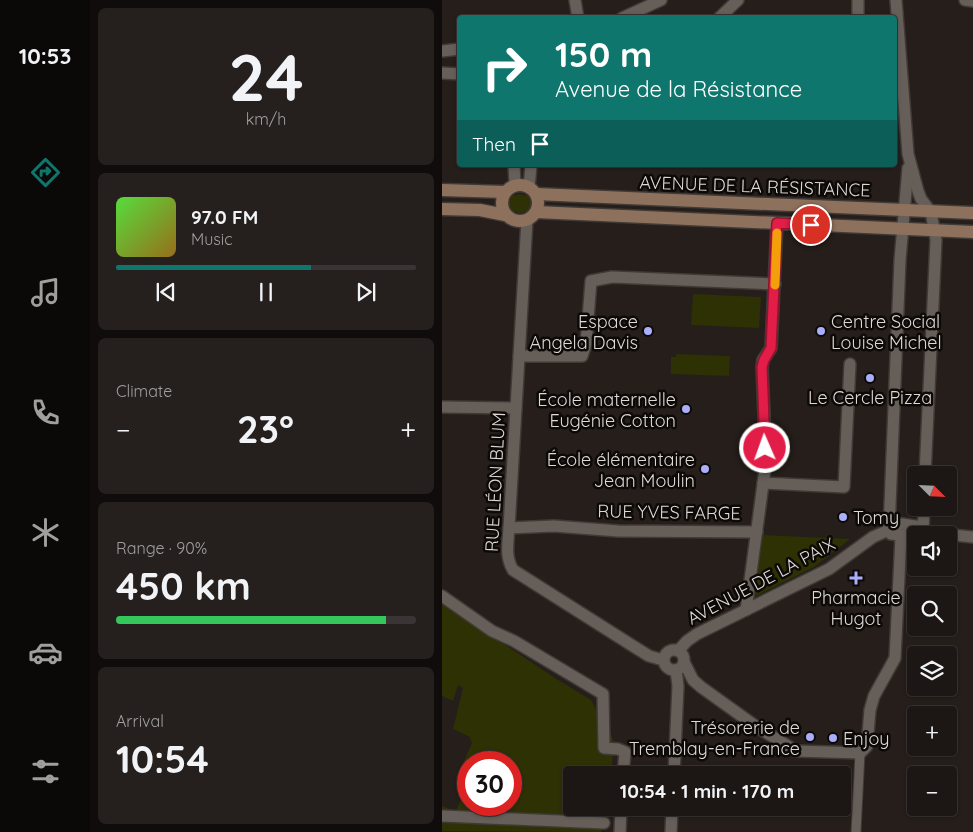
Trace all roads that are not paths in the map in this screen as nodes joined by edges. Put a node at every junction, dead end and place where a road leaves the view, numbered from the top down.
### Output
1 (574, 0) edge
2 (661, 0) edge
3 (738, 0) edge
4 (858, 0) edge
5 (896, 0) edge
6 (965, 0) edge
7 (972, 2) edge
8 (577, 15) edge
9 (628, 15) edge
10 (722, 15) edge
11 (858, 15) edge
12 (457, 49) edge
13 (442, 51) edge
14 (442, 73) edge
15 (457, 74) edge
16 (908, 154) junction
17 (514, 167) edge
18 (531, 167) edge
19 (510, 189) junction
20 (442, 190) edge
21 (533, 191) junction
22 (442, 209) edge
23 (905, 210) junction
24 (931, 212) junction
25 (972, 213) edge
26 (505, 215) junction
27 (532, 216) junction
28 (777, 223) junction
29 (902, 229) junction
30 (934, 230) junction
31 (972, 232) edge
32 (775, 284) junction
33 (519, 356) junction
34 (850, 364) dead end
35 (442, 407) edge
36 (516, 408) junction
37 (925, 466) edge
38 (763, 483) junction
39 (907, 526) edge
40 (508, 528) junction
41 (890, 528) junction
42 (757, 532) junction
43 (907, 535) edge
44 (957, 535) edge
45 (901, 536) junction
46 (972, 536) edge
47 (442, 596) edge
48 (746, 610) junction
49 (663, 660) junction
50 (679, 661) junction
51 (860, 753) junction
52 (624, 766) edge
53 (674, 766) edge
54 (442, 816) edge
55 (621, 816) edge
56 (672, 816) edge
57 (604, 823) dead end
58 (620, 832) edge
59 (671, 832) edge
60 (856, 832) edge

1 - 8 street
2 - 9 street
3 - 10 street
4 - 11 street
5 - 16 street
6 - 7 street
12 - 13 street
14 - 15 street
16 - 23 street
16 - 24 street
17 - 19 street
18 - 21 street
19 - 20 main road, AVENUE DE LA RÉSISTANCE
19 - 21 main road, AVENUE DE LA RÉSISTANCE
19 - 26 main road
21 - 23 main road, AVENUE DE LA RÉSISTANCE
21 - 27 main road
22 - 26 main road, AVENUE DE LA RÉSISTANCE
23 - 24 main road, AVENUE DE LA RÉSISTANCE
23 - 29 street
24 - 25 main road, AVENUE DE LA RÉSISTANCE
24 - 30 street
26 - 27 main road, AVENUE DE LA RÉSISTANCE
27 - 28 main road, AVENUE DE LA RÉSISTANCE
27 - 33 street, RUE LÉON BLUM
28 - 29 main road, AVENUE DE LA RÉSISTANCE
28 - 32 street, RUE YVES FARGE
29 - 30 main road, AVENUE DE LA RÉSISTANCE
29 - 41 street
30 - 31 main road, AVENUE DE LA RÉSISTANCE
30 - 37 street
32 - 33 street
32 - 38 street, RUE YVES FARGE
33 - 36 street, RUE LÉON BLUM
34 - 38 street
35 - 36 street
36 - 40 street, RUE LÉON BLUM
38 - 42 street, RUE YVES FARGE
39 - 41 street, AVENUE DE LA PAIX
40 - 42 street, RUE YVES FARGE
40 - 49 street, RUE LÉON BLUM
41 - 45 street, AVENUE DE LA PAIX
41 - 48 street, AVENUE DE LA PAIX
42 - 48 street
43 - 45 street, AVENUE DE LA PAIX
44 - 46 street, AVENUE DE LA PAIX
45 - 51 street
47 - 52 street
48 - 50 street, AVENUE DE LA PAIX
49 - 50 street, RUE LÉON BLUM
49 - 50 street, AVENUE DE LA PAIX
50 - 51 street
50 - 53 street
51 - 60 street
54 - 57 street
55 - 58 street
56 - 59 street

